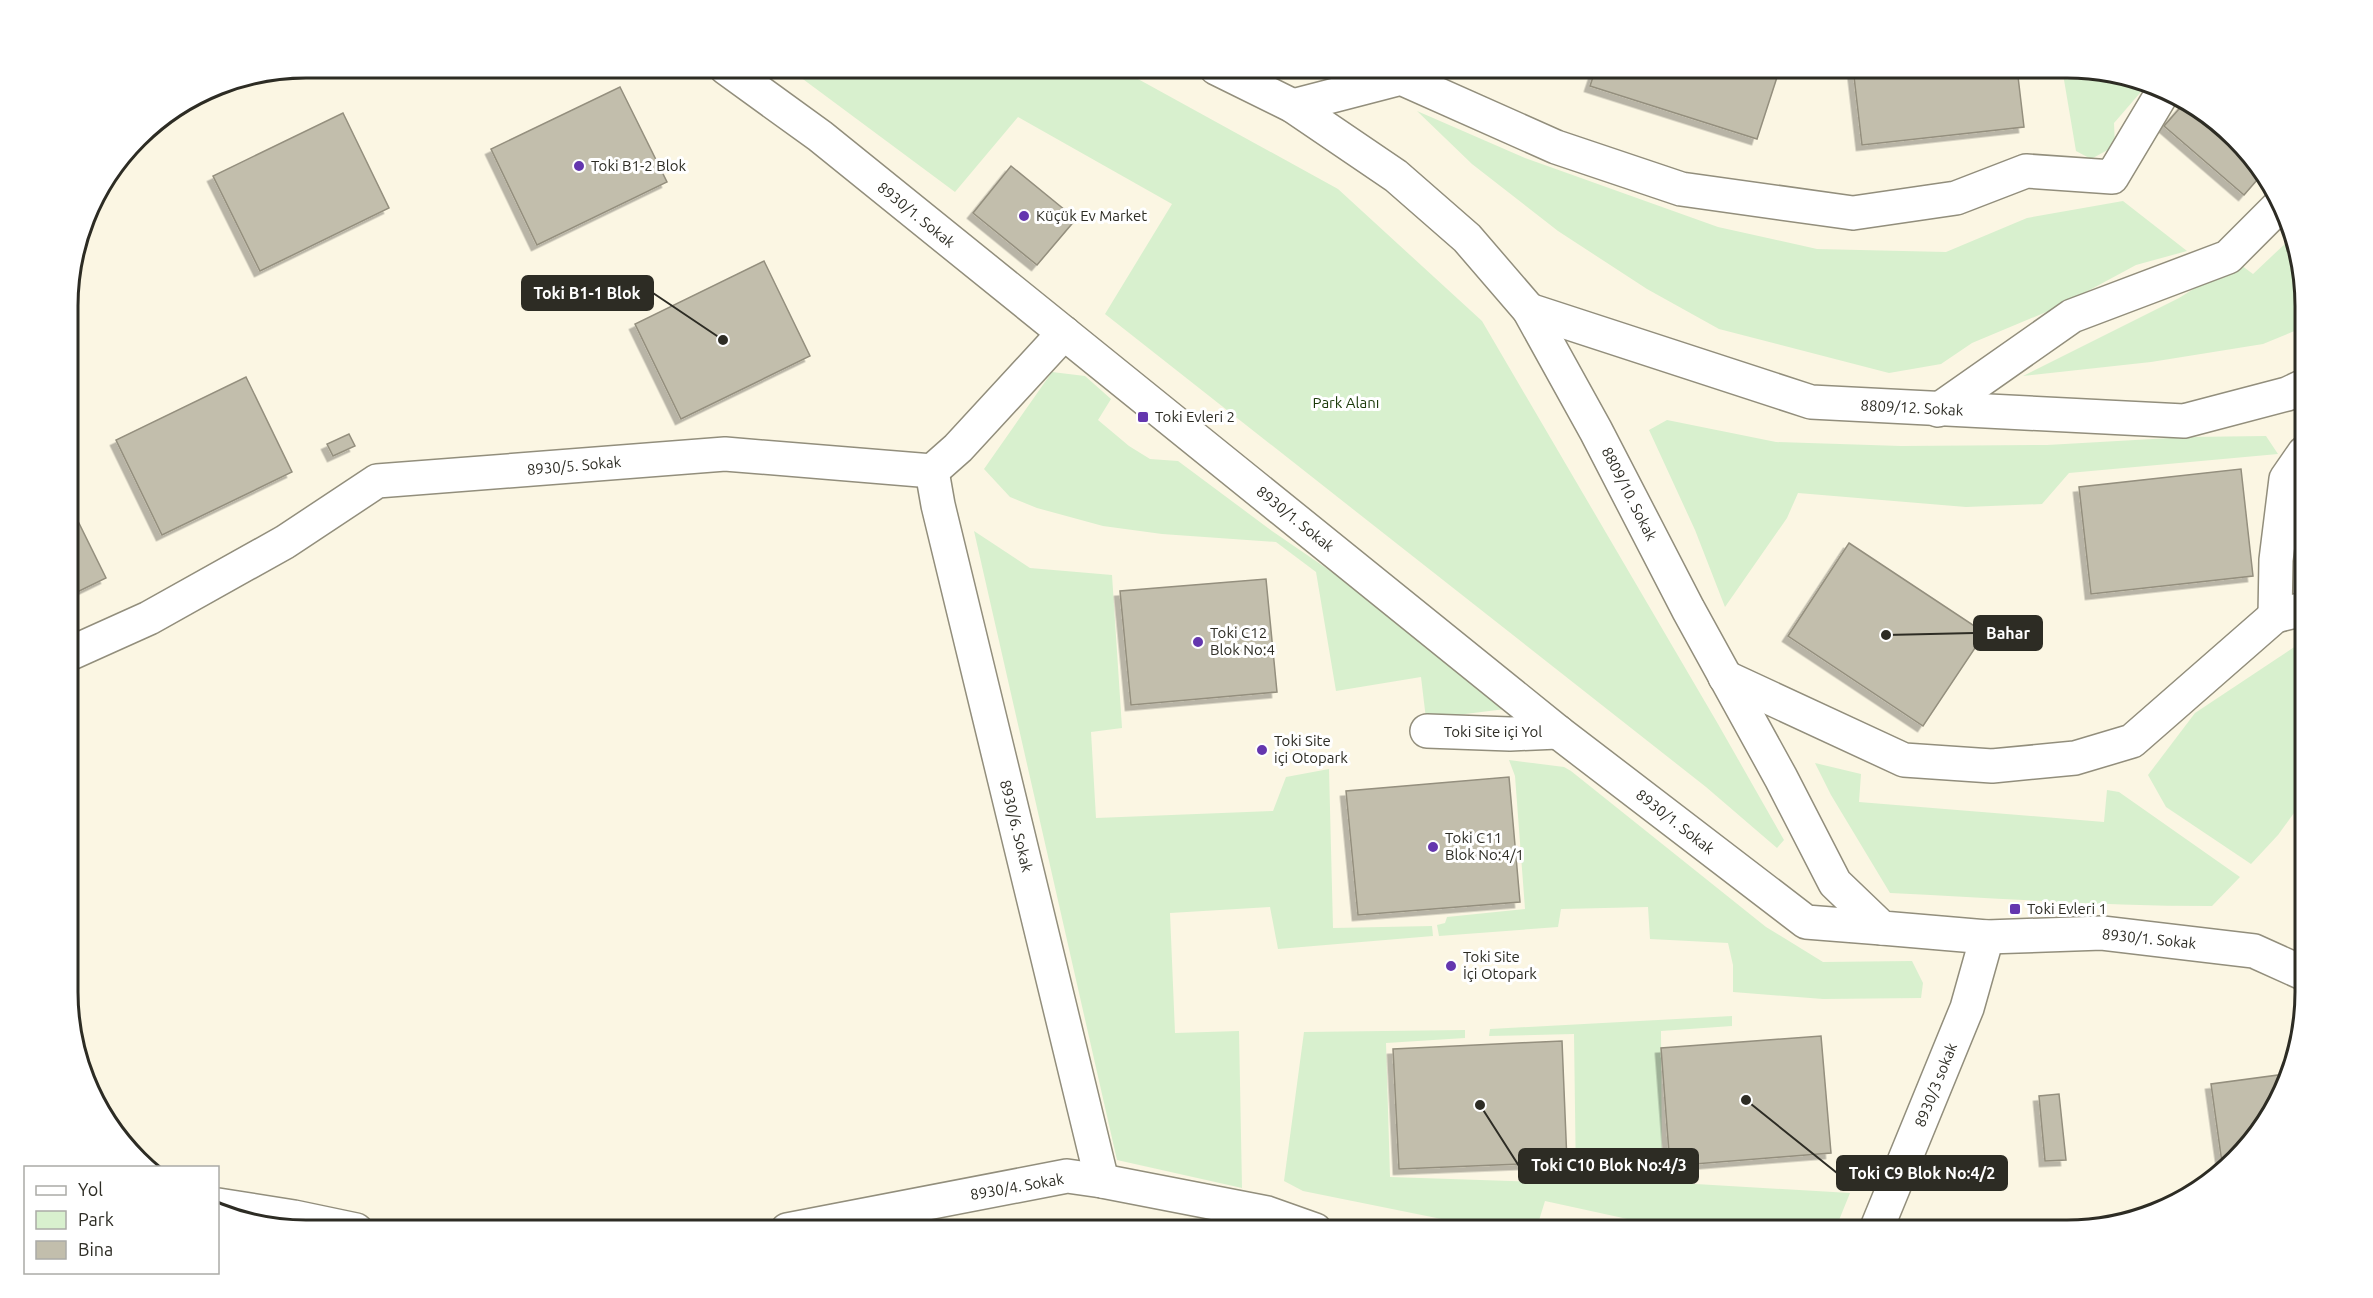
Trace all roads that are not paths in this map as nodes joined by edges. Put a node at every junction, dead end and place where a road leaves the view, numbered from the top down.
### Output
1 (740, 78) edge
2 (1236, 78) edge
3 (1401, 78) edge
4 (1401, 78) edge
5 (2159, 98) edge
6 (1293, 106) junction
7 (2274, 211) edge
8 (1529, 310) junction
9 (1064, 333) junction
10 (2295, 390) edge
11 (1938, 410) junction
12 (2295, 466) edge
13 (932, 471) junction
14 (2290, 613) edge
15 (78, 650) edge
16 (1725, 677) junction
17 (1427, 731) dead end
18 (1558, 732) junction
19 (1882, 928) junction
20 (1987, 937) junction
21 (2295, 969) edge
22 (1102, 1181) junction
23 (230, 1207) edge
24 (308, 1220) edge
25 (839, 1220) edge
26 (1287, 1220) edge
27 (1880, 1220) edge

1 - 9 street, 8930/1. Sokak
2 - 6 street, 8809/10. Sokak
3 - 5 street
4 - 6 street
6 - 8 street, 8809/10. Sokak
7 - 11 street
8 - 11 street, 8809/12. Sokak
8 - 16 street, 8809/10. Sokak
9 - 13 street
9 - 18 street, 8930/1. Sokak
10 - 11 street, 8809/12. Sokak
12 - 14 street
13 - 15 street, 8930/5. Sokak
13 - 22 street, 8930/6. Sokak
14 - 16 street
16 - 19 street, 8809/10. Sokak
17 - 18 street, Toki Site içi Yol
18 - 19 street, 8930/1. Sokak
19 - 20 street
20 - 21 street, 8930/1. Sokak
20 - 27 street, 8930/3 sokak
22 - 25 street, 8930/4. Sokak
22 - 26 street, 8930/4. Sokak
23 - 24 street

